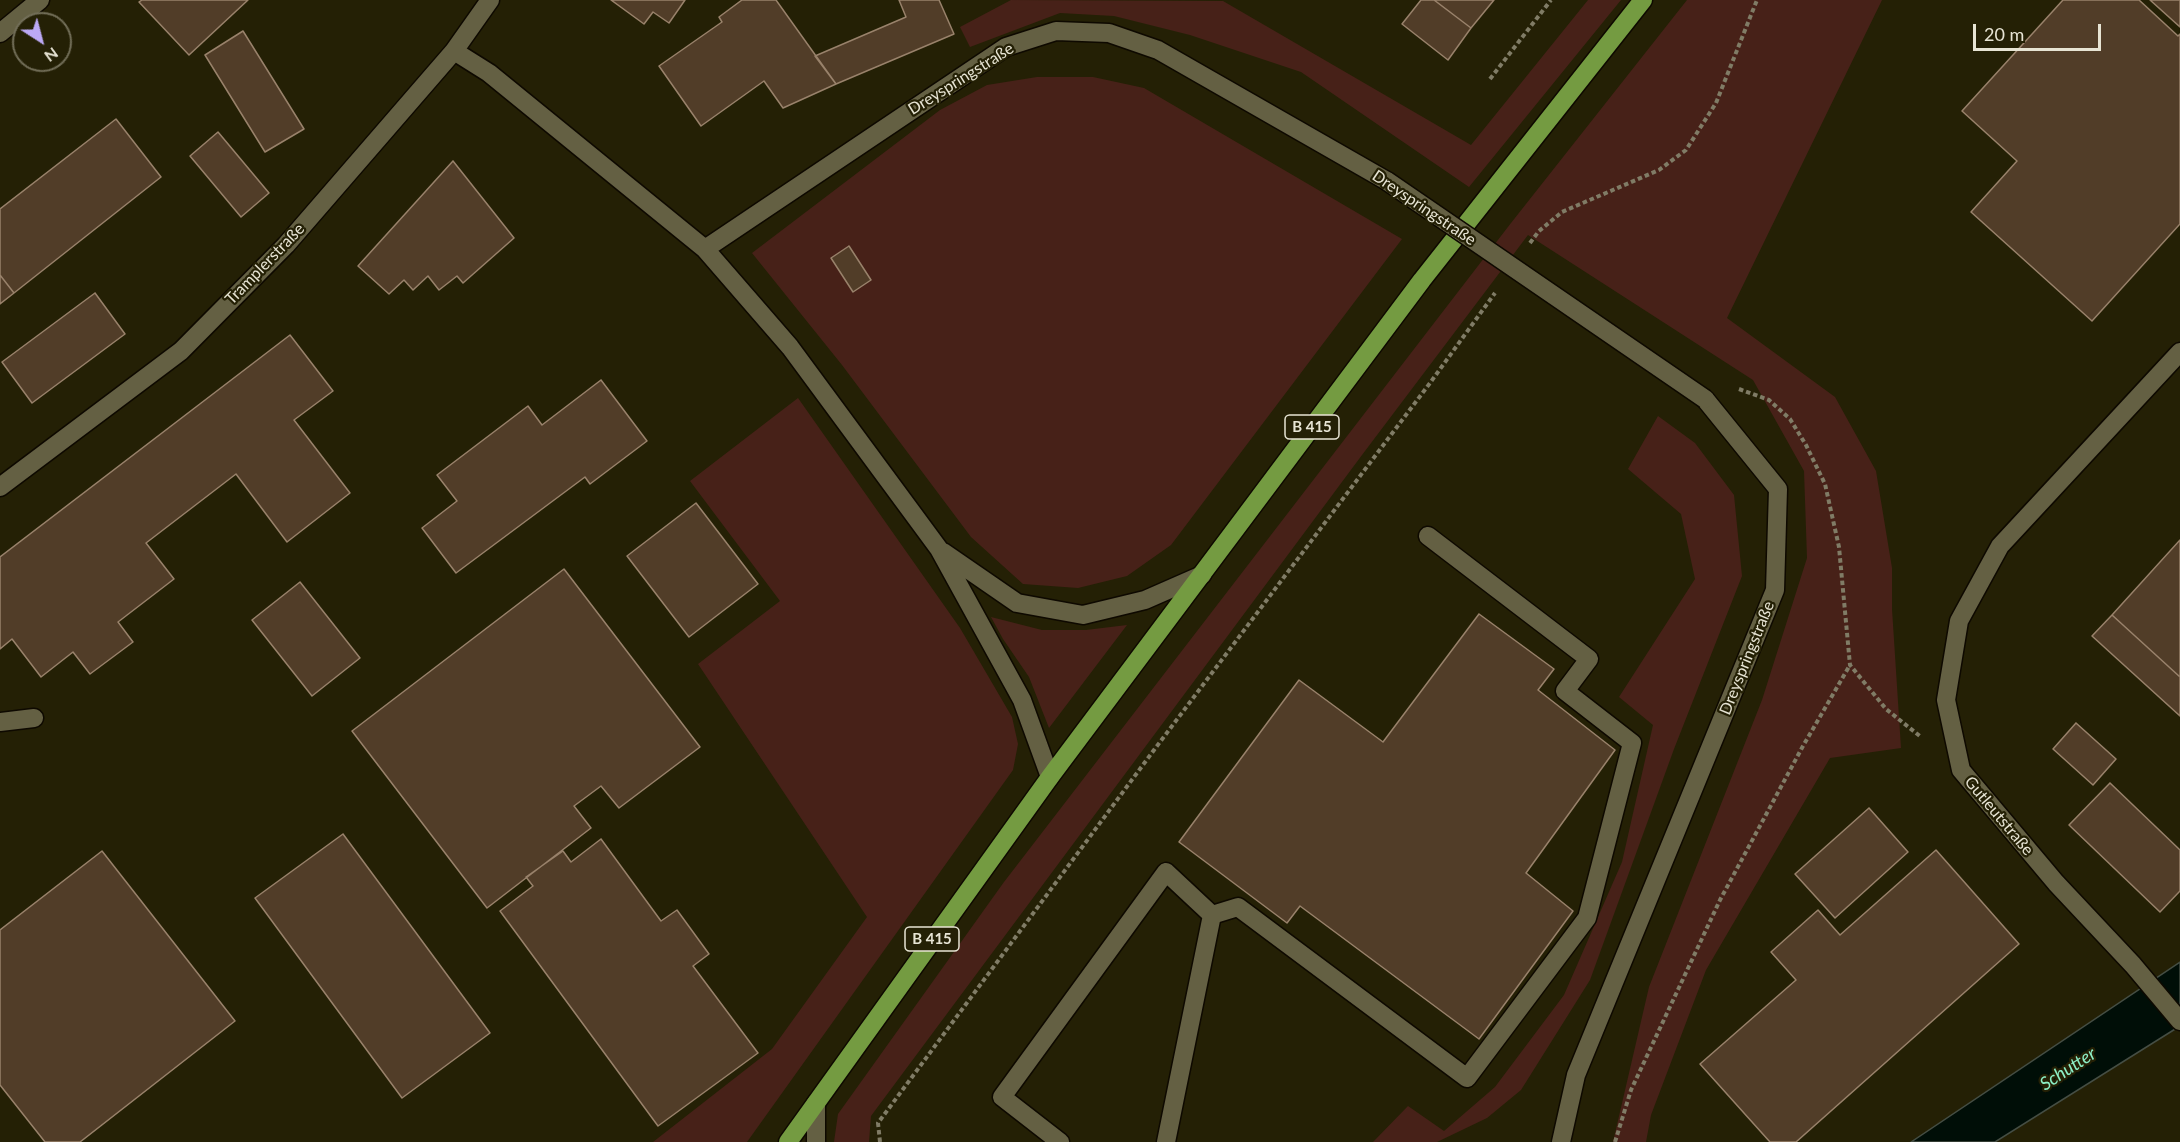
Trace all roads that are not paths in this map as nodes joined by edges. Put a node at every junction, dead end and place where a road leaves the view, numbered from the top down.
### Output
1 (40, 0) edge
2 (490, 0) edge
3 (1643, 0) edge
4 (0, 33) edge
5 (454, 51) junction
6 (705, 249) junction
7 (2180, 351) edge
8 (0, 487) edge
9 (1428, 536) dead end
10 (939, 549) junction
11 (1202, 575) junction
12 (34, 718) dead end
13 (0, 722) edge
14 (1050, 777) junction
15 (1212, 915) junction
16 (2180, 1021) edge
17 (816, 1103) junction
18 (788, 1142) edge
19 (816, 1142) edge
20 (1060, 1142) edge
21 (1166, 1142) edge
22 (1561, 1142) edge

1 - 4 street
2 - 5 street, Tramplerstraße
3 - 11 main road, B 415
5 - 6 street
5 - 8 street, Tramplerstraße
6 - 10 street
6 - 22 street, Dreyspringstraße, bridge
7 - 16 street, Gutleutstraße
9 - 15 street
10 - 11 street
10 - 14 street
11 - 14 main road, B 415
12 - 13 street
14 - 17 main road, B 415
15 - 20 street
15 - 21 street
17 - 18 main road, B 415
17 - 19 street

